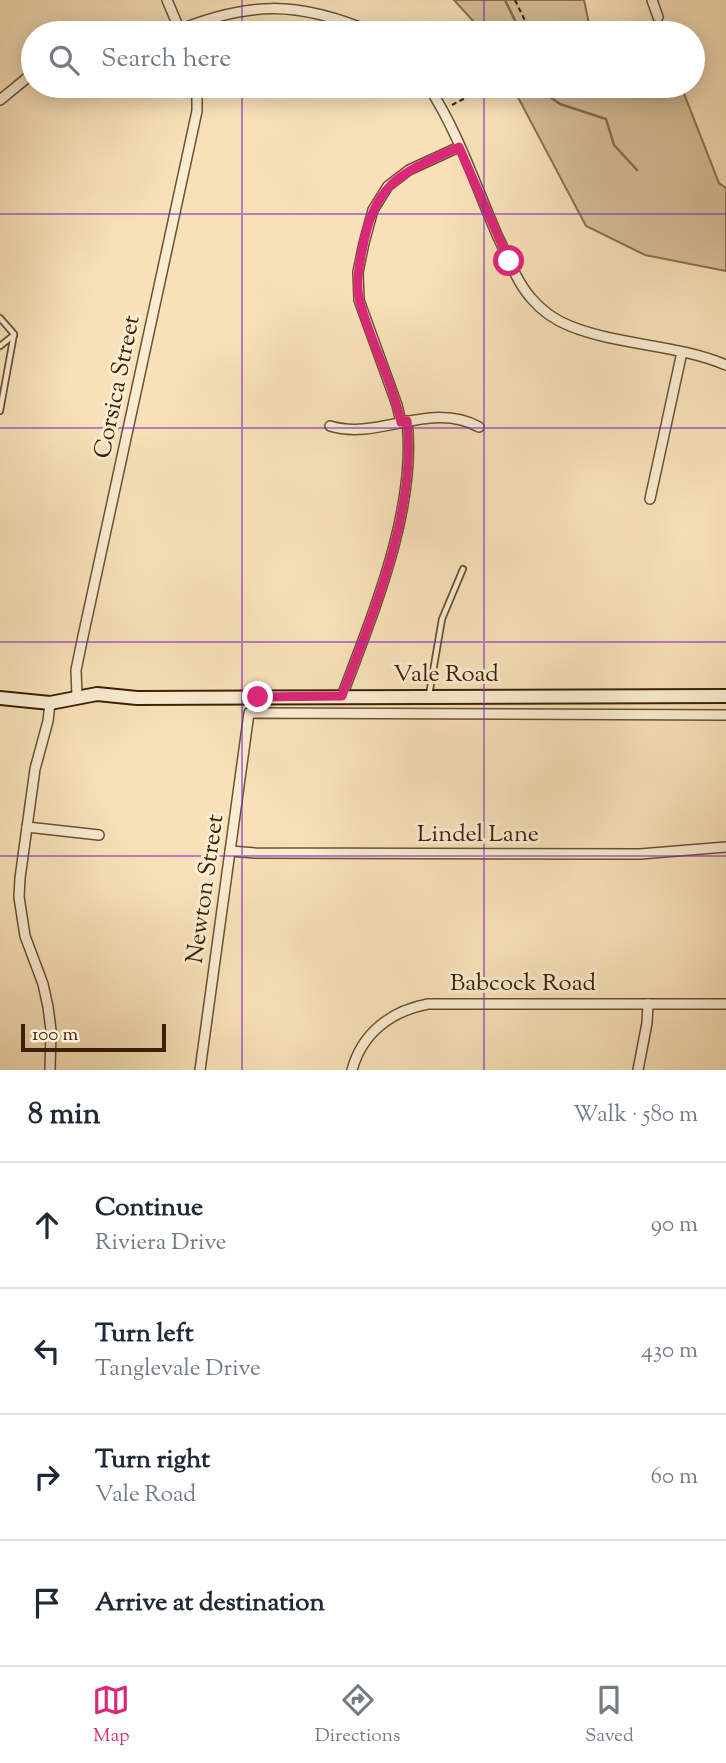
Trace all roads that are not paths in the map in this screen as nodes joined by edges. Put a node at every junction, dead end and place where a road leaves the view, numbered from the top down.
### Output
1 (167, 0) edge
2 (652, 0) edge
3 (658, 17) dead end
4 (174, 21) edge
5 (204, 21) edge
6 (350, 21) edge
7 (21, 83) edge
8 (197, 98) edge
9 (435, 98) edge
10 (0, 100) edge
11 (459, 147) junction
12 (0, 318) edge
13 (15, 334) junction
14 (0, 346) edge
15 (682, 352) junction
16 (726, 365) edge
17 (6, 382) junction
18 (0, 387) edge
19 (0, 411) edge
20 (404, 421) junction
21 (330, 426) dead end
22 (479, 427) dead end
23 (650, 499) dead end
24 (463, 569) dead end
25 (342, 696) junction
26 (429, 696) junction
27 (726, 696) edge
28 (77, 697) junction
29 (241, 697) junction
30 (258, 697) junction
31 (0, 698) edge
32 (50, 703) junction
33 (249, 713) junction
34 (726, 715) edge
35 (27, 827) junction
36 (99, 835) dead end
37 (726, 847) edge
38 (230, 851) junction
39 (648, 1004) junction
40 (726, 1004) edge
41 (50, 1070) edge
42 (200, 1070) edge
43 (352, 1070) edge
44 (638, 1070) edge

1 - 4 street
2 - 3 street
5 - 6 street
7 - 10 street
8 - 28 street, Corsica Street
9 - 11 street
11 - 15 street
11 - 20 street
12 - 13 lane
13 - 14 lane
13 - 17 lane
15 - 16 street
15 - 23 street
17 - 18 lane
17 - 19 lane
20 - 21 street
20 - 22 street
20 - 25 street
24 - 26 lane
25 - 26 main road, Vale Road
25 - 30 main road, Vale Road
26 - 27 main road, Vale Road
28 - 29 main road, Vale Road
28 - 32 main road, Vale Road
29 - 30 main road, Vale Road
29 - 33 street
30 - 33 street, Newton Street
31 - 32 main road, Vale Road
32 - 35 street
33 - 34 street
33 - 38 street, Newton Street
35 - 36 street
35 - 41 street
37 - 38 street, Lindel Lane
38 - 42 street, Newton Street
39 - 40 street, Babcock Road
39 - 43 street, Babcock Road
39 - 44 street

